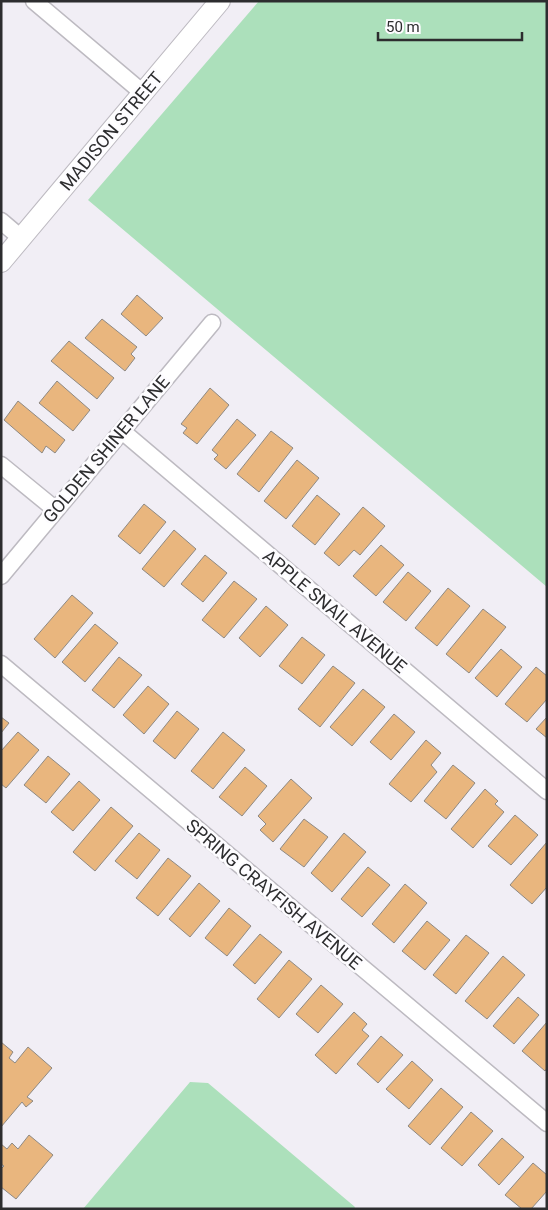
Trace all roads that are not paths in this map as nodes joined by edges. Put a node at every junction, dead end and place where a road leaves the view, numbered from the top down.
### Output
1 (34, 1) edge
2 (220, 1) edge
3 (143, 93) junction
4 (1, 221) edge
5 (21, 238) junction
6 (1, 262) edge
7 (212, 323) dead end
8 (122, 430) junction
9 (1, 466) edge
10 (56, 510) junction
11 (1, 576) edge
12 (1, 664) edge
13 (547, 791) edge
14 (547, 1123) edge

1 - 3 street
2 - 3 street, MADISON STREET
3 - 5 street, MADISON STREET
4 - 5 street
5 - 6 street, MADISON STREET
7 - 8 street, GOLDEN SHINER LANE
8 - 10 street, GOLDEN SHINER LANE
8 - 13 street, APPLE SNAIL AVENUE
9 - 10 street
10 - 11 street, GOLDEN SHINER LANE
12 - 14 street, SPRING CRAYFISH AVENUE

